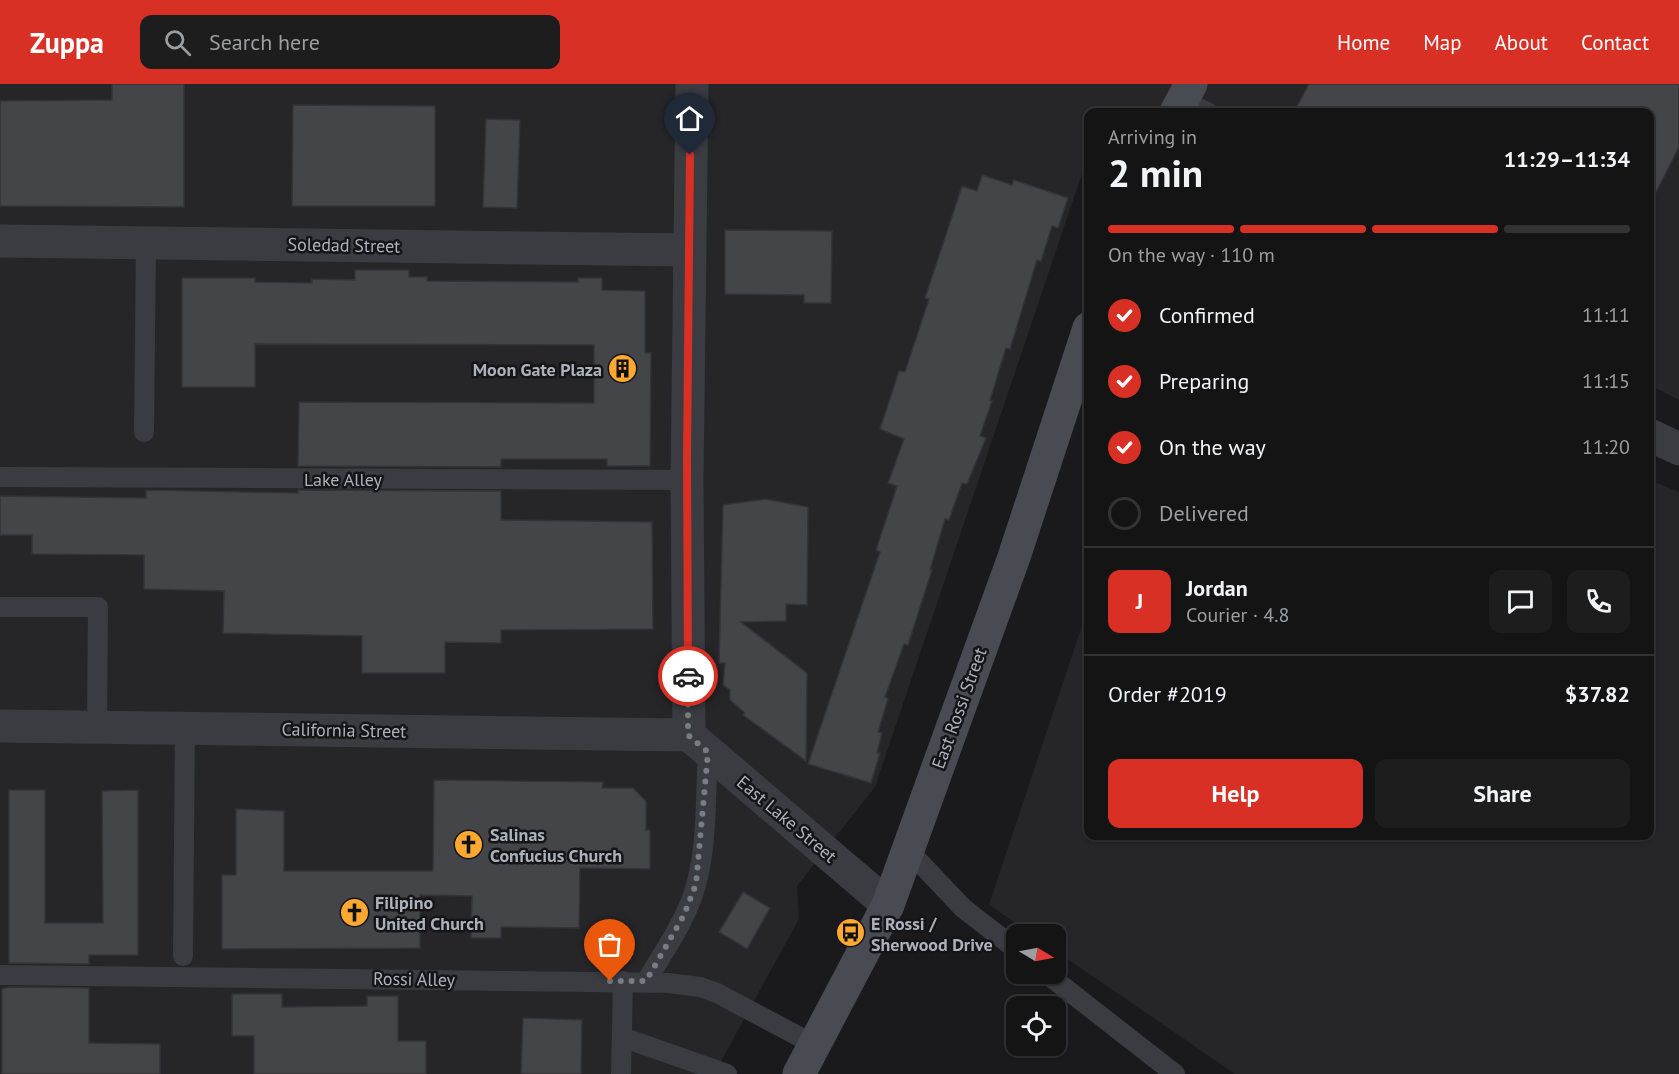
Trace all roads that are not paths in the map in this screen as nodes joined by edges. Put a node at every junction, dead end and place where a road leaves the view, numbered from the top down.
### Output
1 (692, 84) edge
2 (0, 241) edge
3 (146, 243) junction
4 (688, 250) junction
5 (1084, 343) edge
6 (144, 432) dead end
7 (1654, 437) edge
8 (1679, 449) edge
9 (0, 477) edge
10 (687, 480) junction
11 (0, 607) edge
12 (0, 726) edge
13 (97, 726) junction
14 (185, 727) junction
15 (698, 743) junction
16 (908, 850) junction
17 (888, 905) junction
18 (1006, 941) edge
19 (183, 956) dead end
20 (0, 975) edge
21 (623, 981) junction
22 (646, 981) junction
23 (1060, 984) edge
24 (622, 1037) junction
25 (816, 1059) edge
26 (621, 1074) edge
27 (727, 1074) edge
28 (799, 1074) edge
29 (1176, 1074) edge

1 - 4 street
2 - 3 street, Soledad Street
3 - 4 street, Soledad Street
3 - 6 lane
4 - 10 street
5 - 16 street, East Rossi Street
7 - 8 street
9 - 10 lane, Lake Alley
10 - 15 street
11 - 13 lane
12 - 13 street, California Street
13 - 14 street, California Street
14 - 15 street, California Street
14 - 19 lane
15 - 17 street, East Lake Street
15 - 22 lane
16 - 17 street, East Rossi Street
16 - 18 lane
17 - 25 street, East Rossi Street
20 - 21 lane, Rossi Alley
21 - 22 lane, Rossi Alley
21 - 24 lane
22 - 25 lane, Rossi Alley
23 - 29 lane
24 - 26 lane
24 - 27 lane
25 - 28 street, East Rossi Street

